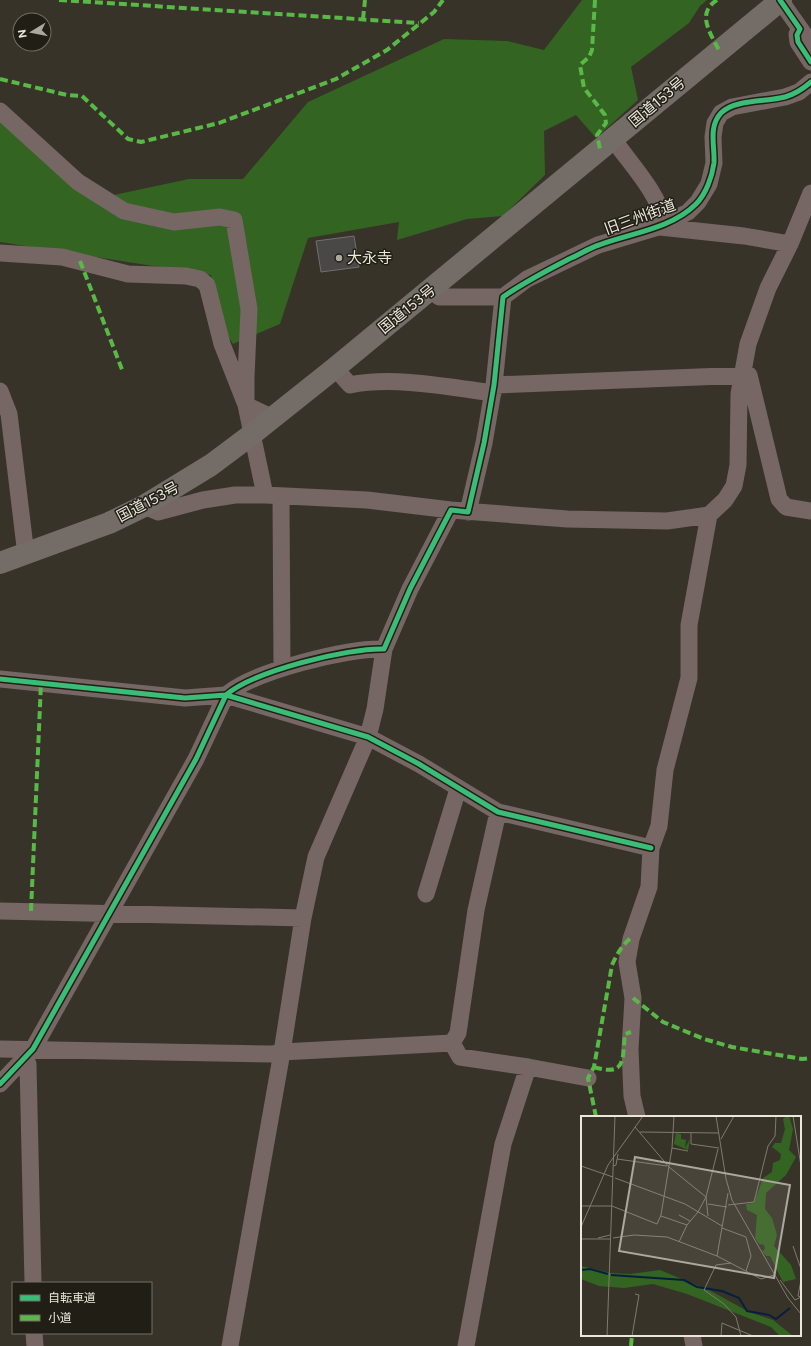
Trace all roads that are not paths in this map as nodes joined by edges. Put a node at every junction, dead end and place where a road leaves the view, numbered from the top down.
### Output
1 (780, 0) edge
2 (800, 29) junction
3 (811, 44) edge
4 (811, 62) edge
5 (811, 82) edge
6 (0, 111) edge
7 (613, 139) junction
8 (811, 193) edge
9 (662, 225) junction
10 (790, 244) junction
11 (0, 253) edge
12 (431, 289) junction
13 (503, 297) junction
14 (335, 368) junction
15 (741, 374) junction
16 (494, 389) junction
17 (0, 391) edge
18 (246, 405) junction
19 (273, 418) junction
20 (251, 435) junction
21 (273, 495) junction
22 (144, 506) junction
23 (451, 510) junction
24 (811, 511) edge
25 (468, 512) junction
26 (709, 515) junction
27 (26, 555) junction
28 (0, 563) edge
29 (384, 649) junction
30 (282, 668) junction
31 (0, 679) edge
32 (226, 695) junction
33 (368, 737) junction
34 (458, 789) junction
35 (498, 812) junction
36 (651, 848) junction
37 (426, 894) dead end
38 (0, 911) edge
39 (110, 914) junction
40 (303, 918) junction
41 (452, 1043) junction
42 (0, 1049) edge
43 (282, 1052) junction
44 (29, 1054) junction
45 (528, 1066) junction
46 (588, 1078) dead end
47 (0, 1084) edge
48 (637, 1116) edge
49 (33, 1282) edge
50 (34, 1334) edge
51 (692, 1336) edge
52 (35, 1346) edge
53 (230, 1346) edge
54 (466, 1346) edge
55 (694, 1346) edge

1 - 2 street
1 - 7 highway, 国道153号
2 - 3 street
2 - 4 street
5 - 9 street, 旧三州街道
6 - 18 street
7 - 9 street
7 - 12 highway, 国道153号
8 - 10 street
9 - 10 street
9 - 13 street, 旧三州街道
10 - 15 street
11 - 18 street
12 - 13 street
12 - 14 highway, 国道153号
13 - 16 street
14 - 16 street
14 - 19 highway, 国道153号
15 - 16 street
15 - 24 street
15 - 26 street
16 - 25 street
17 - 27 street
18 - 19 street
18 - 20 street
19 - 20 highway, 国道153号
20 - 21 street
20 - 22 highway, 国道153号
21 - 22 street
21 - 23 street
21 - 30 street
22 - 27 highway, 国道153号
23 - 25 street
23 - 29 street
25 - 26 street
26 - 36 street
27 - 28 highway, 国道153号
29 - 30 street
29 - 33 street
30 - 32 street
31 - 32 street
32 - 33 street
32 - 39 street
33 - 34 street
33 - 40 street
34 - 35 street
34 - 37 street
35 - 36 street
35 - 41 street
36 - 48 street
38 - 39 street
39 - 40 street
39 - 44 street
40 - 43 street
41 - 43 street
41 - 45 street
42 - 44 street
43 - 44 street
43 - 53 street
44 - 47 street
44 - 49 street
45 - 46 street
45 - 54 street
50 - 52 street
51 - 55 street

